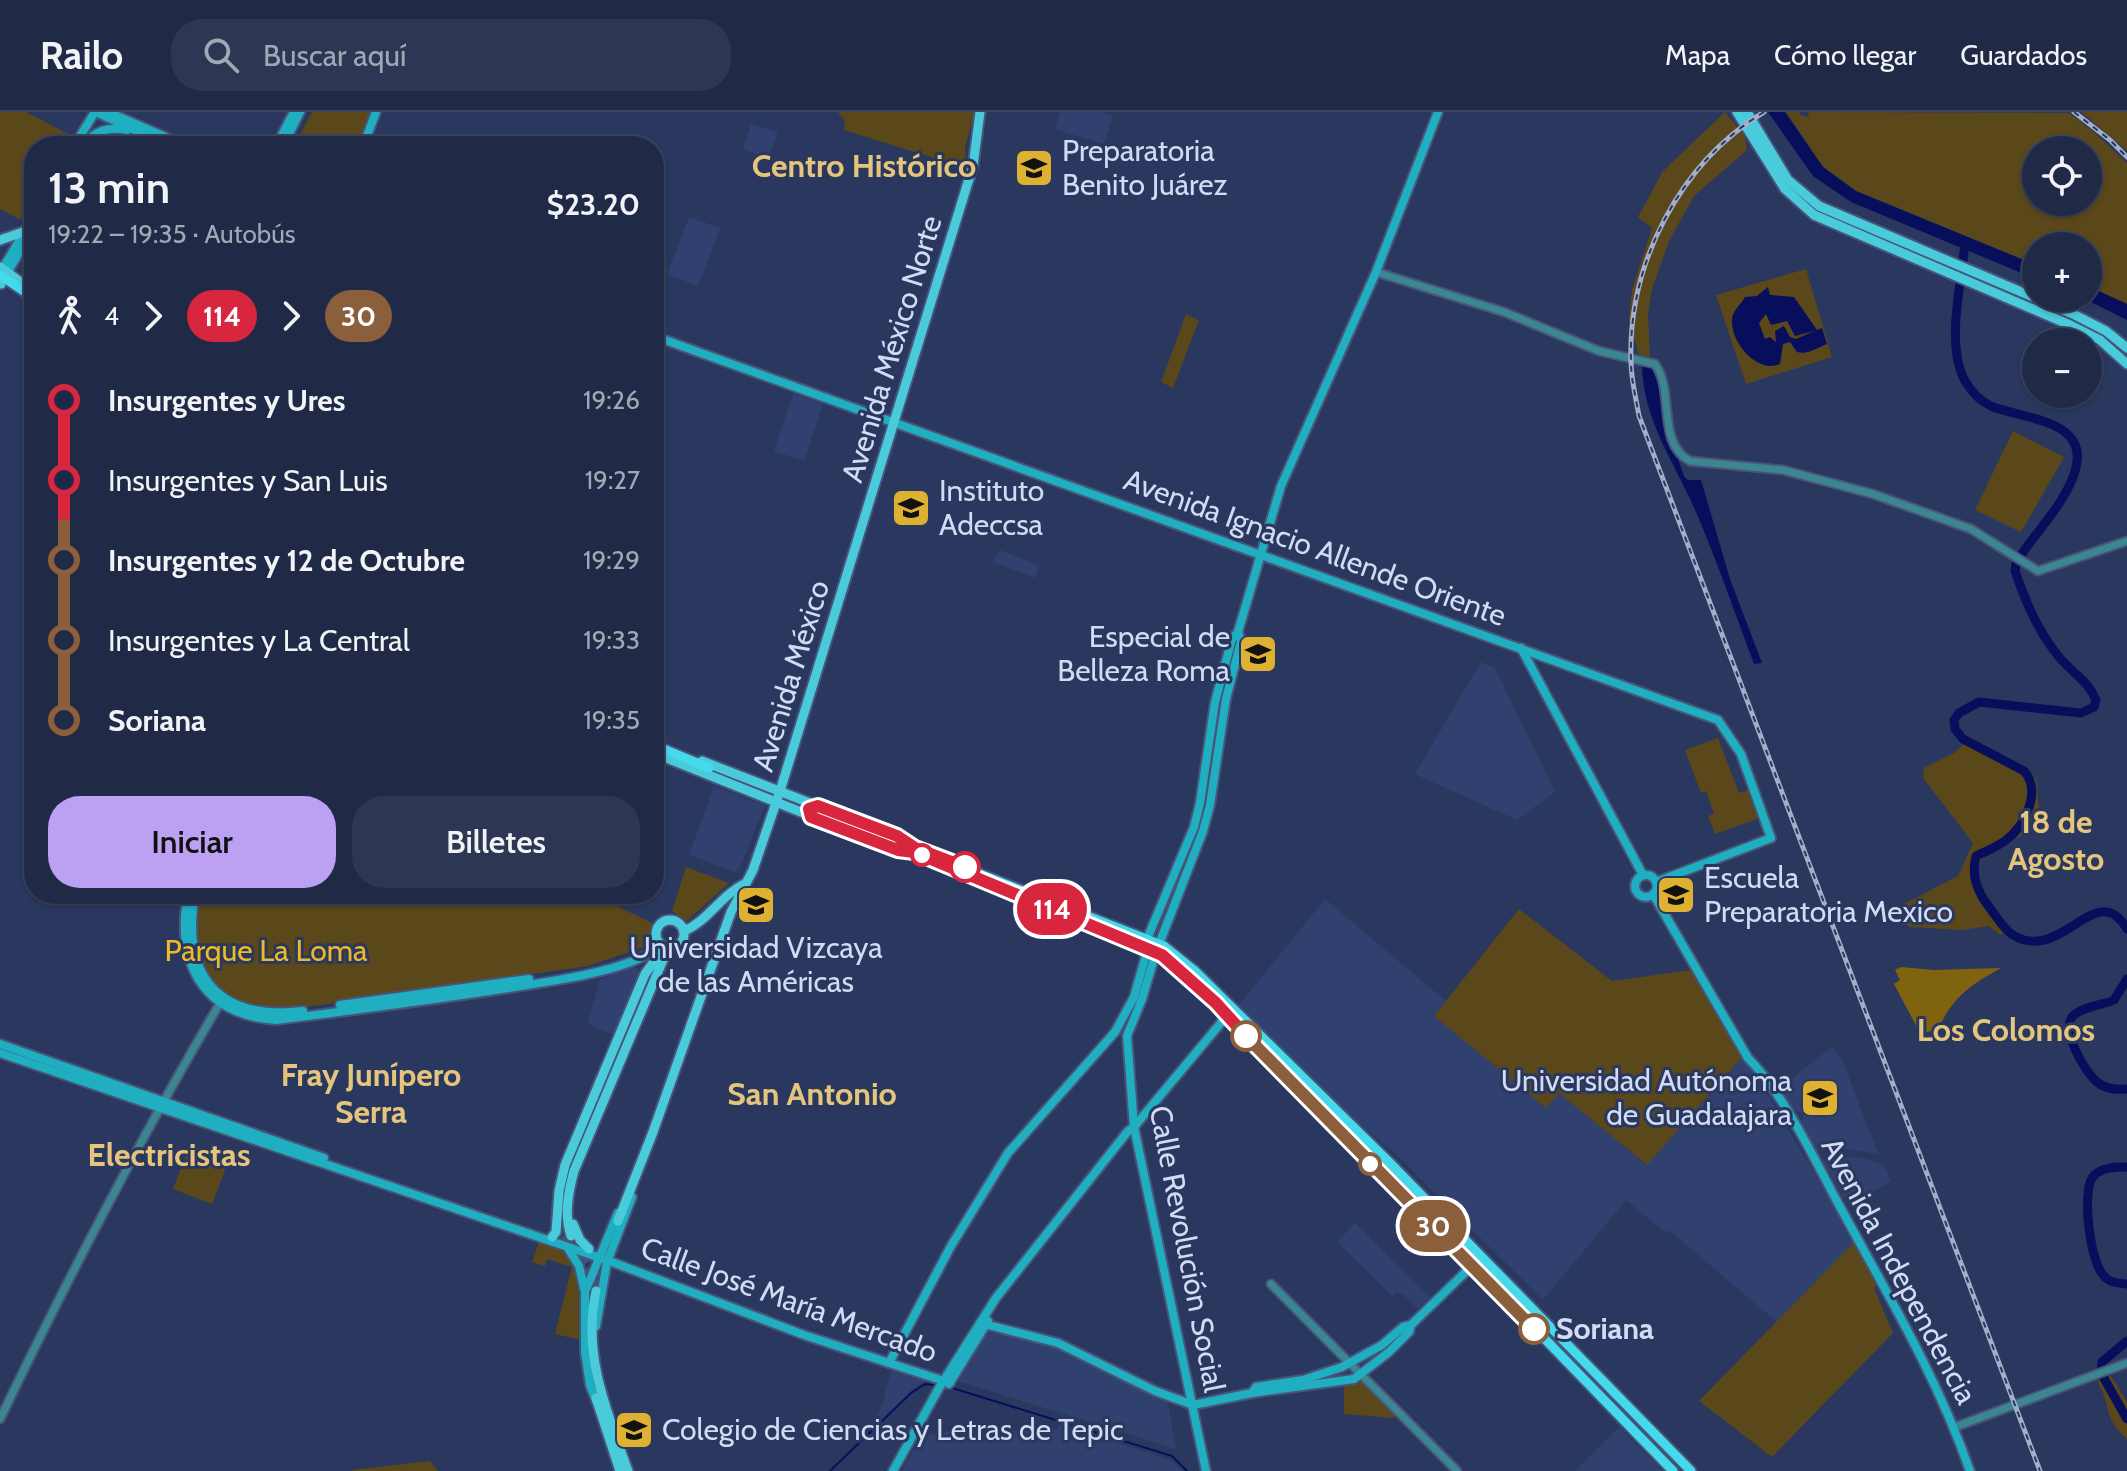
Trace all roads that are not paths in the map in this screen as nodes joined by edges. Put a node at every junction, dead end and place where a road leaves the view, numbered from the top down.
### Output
1 (294, 112) edge
2 (300, 112) edge
3 (378, 112) edge
4 (980, 112) edge
5 (1438, 112) edge
6 (1737, 112) edge
7 (1747, 112) edge
8 (100, 113) edge
9 (138, 132) junction
10 (82, 136) edge
11 (87, 136) edge
12 (90, 136) edge
13 (145, 136) edge
14 (160, 136) edge
15 (281, 136) edge
16 (288, 136) edge
17 (369, 136) edge
18 (24, 233) edge
19 (1843, 233) junction
20 (1878, 233) junction
21 (0, 240) edge
22 (24, 243) edge
23 (1952, 269) junction
24 (1376, 272) junction
25 (2, 276) edge
26 (1972, 278) junction
27 (24, 289) edge
28 (664, 340) edge
29 (2127, 348) edge
30 (2127, 364) edge
31 (895, 424) junction
32 (2127, 541) edge
33 (1261, 555) junction
34 (852, 562) joint
35 (1521, 647) junction
36 (664, 750) edge
37 (664, 752) edge
38 (709, 772) joint
39 (780, 791) junction
40 (776, 804) junction
41 (822, 812) junction
42 (811, 817) junction
43 (915, 850) junction
44 (1643, 875) junction
45 (1656, 882) junction
46 (746, 883) junction
47 (1653, 894) junction
48 (186, 904) edge
49 (193, 904) edge
50 (715, 906) junction
51 (731, 912) junction
52 (684, 931) junction
53 (663, 945) junction
54 (1152, 946) junction
55 (223, 999) junction
56 (1230, 1012) junction
57 (0, 1044) edge
58 (0, 1053) edge
59 (614, 1061) junction
60 (160, 1104) junction
61 (1134, 1127) junction
62 (653, 1132) junction
63 (588, 1139) junction
64 (571, 1152) junction
65 (618, 1221) dead end
66 (552, 1237) junction
67 (565, 1247) junction
68 (589, 1249) junction
69 (606, 1259) junction
70 (1476, 1261) junction
71 (1271, 1284) dead end
72 (591, 1292) junction
73 (1528, 1323) junction
74 (984, 1324) junction
75 (1411, 1325) junction
76 (1581, 1359) junction
77 (889, 1363) junction
78 (1351, 1363) junction
79 (2127, 1363) edge
80 (1572, 1368) junction
81 (1363, 1374) junction
82 (945, 1385) junction
83 (1252, 1393) junction
84 (602, 1405) junction
85 (1193, 1405) junction
86 (1621, 1417) junction
87 (0, 1419) edge
88 (1955, 1427) junction
89 (1657, 1437) junction
90 (1672, 1452) junction
91 (1663, 1461) junction
92 (620, 1471) edge
93 (628, 1471) edge
94 (896, 1471) edge
95 (1206, 1471) edge
96 (1457, 1471) edge
97 (1673, 1471) edge
98 (1691, 1471) edge
99 (1970, 1471) edge

1 - 15 main road
2 - 16 main road
3 - 17 main road
4 - 31 main road, Avenida México Norte
5 - 24 main road
6 - 19 main road
7 - 20 main road
8 - 9 main road
8 - 10 main road
8 - 11 main road
8 - 14 main road
9 - 12 main road
9 - 13 main road
18 - 21 main road
19 - 20 main road
19 - 23 main road
20 - 23 main road
22 - 25 main road
23 - 26 main road
24 - 32 street
24 - 33 main road
25 - 27 highway
26 - 29 main road
26 - 30 main road
28 - 31 main road, Avenida Ignacio Allende Oriente
31 - 33 main road, Avenida Ignacio Allende Oriente
31 - 34 main road, Avenida México Norte
33 - 35 main road, Avenida Ignacio Allende Oriente
33 - 54 main road
34 - 39 main road, Avenida México
35 - 44 main road
35 - 45 main road, Avenida Ignacio Allende Oriente
36 - 39 main road
37 - 38 highway
38 - 40 main road
39 - 40 main road, Avenida México
39 - 41 main road
40 - 42 main road
40 - 46 main road, Avenida México
41 - 42 main road
41 - 43 highway
41 - 43 main road
42 - 43 main road
43 - 54 highway
44 - 45 main road
44 - 47 main road
45 - 47 main road
46 - 50 main road
46 - 51 main road, Avenida México
47 - 88 main road, Avenida Independencia
48 - 55 main road
49 - 55 main road
50 - 51 main road
50 - 52 main road
51 - 62 main road, Avenida México
52 - 53 main road
52 - 53 main road
53 - 55 main road
53 - 59 main road
54 - 56 highway
54 - 61 main road, Calle Revolución Social
54 - 77 main road
55 - 60 street
56 - 61 main road
56 - 70 highway
57 - 60 main road
58 - 60 main road
59 - 63 main road
59 - 64 main road
60 - 66 main road
60 - 67 main road
60 - 87 street
61 - 74 main road
61 - 85 main road, Calle Revolución Social
62 - 65 main road, Avenida México
62 - 69 main road
63 - 64 main road
63 - 68 main road
64 - 66 main road
66 - 68 main road
67 - 69 main road
67 - 72 main road
68 - 69 main road
69 - 72 main road
69 - 77 main road, Calle José María Mercado
69 - 84 main road
70 - 73 highway
70 - 75 main road
70 - 76 highway
71 - 78 street
72 - 84 main road
73 - 76 highway
73 - 80 highway
74 - 82 main road
74 - 85 main road
75 - 78 main road
75 - 81 main road
76 - 80 highway
76 - 89 highway
77 - 82 main road, Calle José María Mercado
78 - 81 street
78 - 83 main road
79 - 88 street
80 - 86 highway
81 - 83 main road
81 - 96 street
82 - 94 main road
83 - 85 main road
84 - 92 main road
84 - 93 main road
85 - 95 main road, Calle Revolución Social
86 - 89 highway
86 - 91 highway
88 - 99 main road, Avenida Independencia
89 - 90 highway
90 - 91 highway
90 - 98 highway
91 - 97 highway

